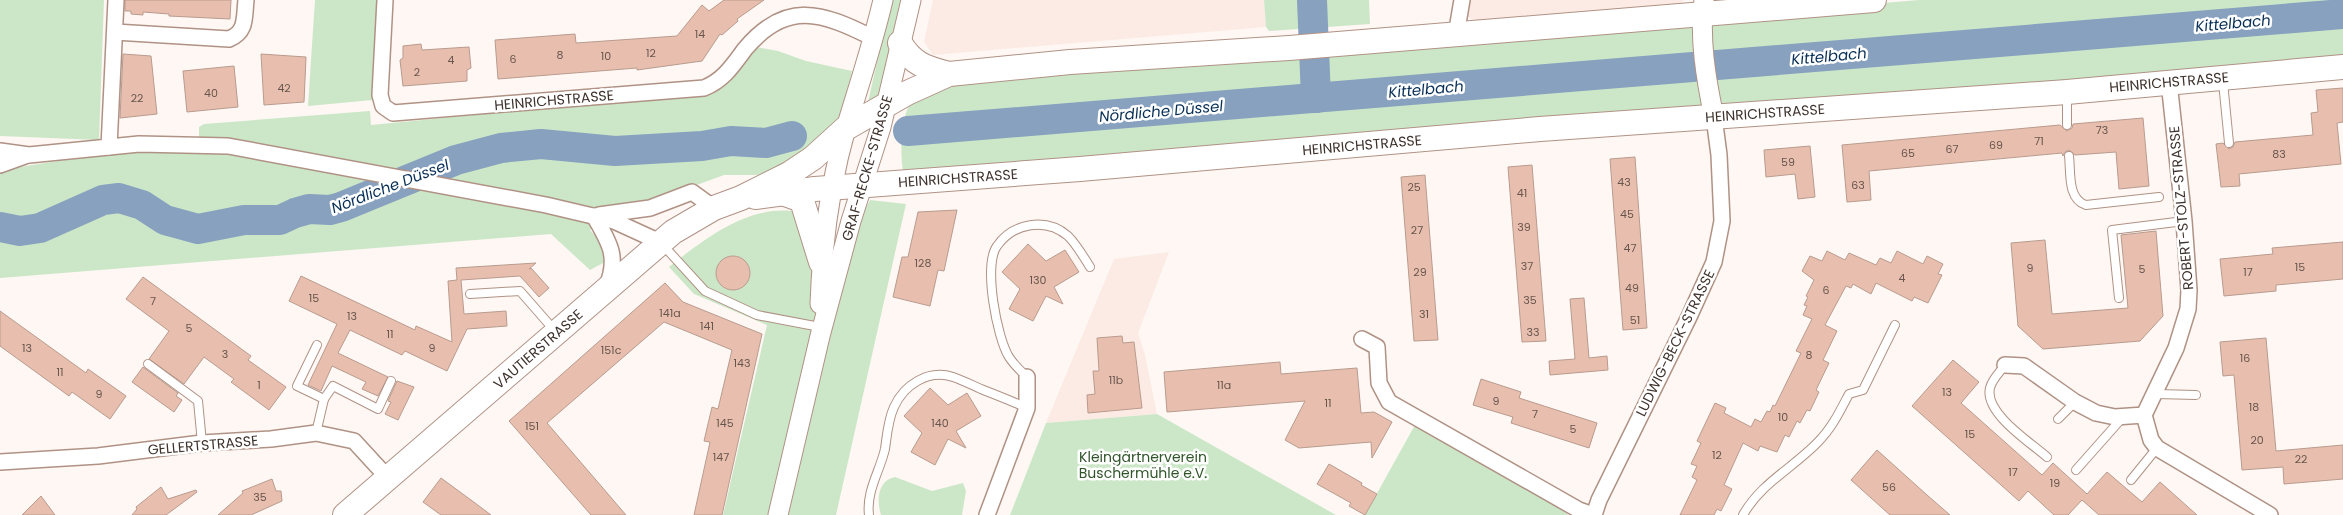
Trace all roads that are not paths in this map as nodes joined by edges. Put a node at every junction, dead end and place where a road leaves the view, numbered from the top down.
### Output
1 (116, 0) edge
2 (246, 0) edge
3 (385, 0) edge
4 (883, 0) edge
5 (911, 0) edge
6 (1462, 0) edge
7 (1874, 0) edge
8 (1703, 7) edge
9 (115, 32) junction
10 (1456, 35) junction
11 (873, 38) junction
12 (900, 43) junction
13 (2343, 67) edge
14 (948, 74) junction
15 (2222, 77) junction
16 (2169, 82) junction
17 (2067, 92) junction
18 (887, 104) junction
19 (1714, 117) junction
20 (2067, 125) dead end
21 (846, 128) junction
22 (2229, 143) dead end
23 (109, 147) junction
24 (0, 151) edge
25 (29, 155) junction
26 (2070, 156) dead end
27 (0, 164) edge
28 (862, 185) junction
29 (833, 188) junction
30 (785, 194) junction
31 (2159, 197) dead end
32 (741, 198) junction
33 (714, 208) junction
34 (594, 216) junction
35 (2184, 221) junction
36 (660, 242) junction
37 (821, 262) junction
38 (1090, 267) dead end
39 (605, 290) junction
40 (470, 294) dead end
41 (2119, 298) dead end
42 (1895, 325) dead end
43 (820, 331) junction
44 (556, 333) junction
45 (1362, 339) dead end
46 (317, 345) dead end
47 (148, 364) dead end
48 (2005, 365) joint
49 (1027, 377) joint
50 (391, 382) dead end
51 (2156, 394) junction
52 (2196, 394) dead end
53 (324, 399) junction
54 (2075, 402) junction
55 (1027, 408) junction
56 (2144, 415) junction
57 (2124, 416) junction
58 (2058, 418) dead end
59 (316, 433) junction
60 (202, 442) junction
61 (2157, 448) junction
62 (2047, 457) dead end
63 (0, 462) edge
64 (2076, 470) dead end
65 (388, 478) junction
66 (2131, 480) dead end
67 (345, 515) edge
68 (778, 515) edge
69 (869, 515) edge
70 (987, 515) edge
71 (1594, 515) edge
72 (1743, 515) edge
73 (2270, 515) edge

1 - 9 street
2 - 9 street
3 - 11 street, HEINRICHSTRASSE
4 - 11 street, GRAF-RECKE-STRASSE
5 - 12 street, GRAF-RECKE-STRASSE
6 - 10 street
7 - 8 main road
8 - 10 main road
8 - 19 street, LUDWIG-BECK-STRASSE
9 - 23 street
10 - 14 main road
11 - 21 street, GRAF-RECKE-STRASSE
12 - 14 main road
12 - 18 street, GRAF-RECKE-STRASSE
13 - 15 main road, HEINRICHSTRASSE
14 - 18 main road
15 - 16 main road, HEINRICHSTRASSE
15 - 22 lane
16 - 17 main road, HEINRICHSTRASSE
16 - 35 street, ROBERT-STOLZ-STRASSE
17 - 19 main road, HEINRICHSTRASSE
17 - 20 lane
18 - 21 main road
18 - 28 street, GRAF-RECKE-STRASSE
19 - 28 main road, HEINRICHSTRASSE
19 - 71 street, LUDWIG-BECK-STRASSE
21 - 29 street, GRAF-RECKE-STRASSE
21 - 32 main road
23 - 25 street
23 - 34 street
24 - 25 street
25 - 27 street
26 - 31 lane
28 - 29 main road, HEINRICHSTRASSE
28 - 43 street, GRAF-RECKE-STRASSE
29 - 30 main road, HEINRICHSTRASSE
29 - 37 street, GRAF-RECKE-STRASSE
30 - 32 main road, HEINRICHSTRASSE
30 - 37 main road
32 - 33 main road, VAUTIERSTRASSE
33 - 34 street
33 - 36 main road, VAUTIERSTRASSE
34 - 36 street
34 - 39 street
35 - 41 lane
35 - 51 street, ROBERT-STOLZ-STRASSE
36 - 39 main road, VAUTIERSTRASSE
36 - 43 lane
37 - 43 street, GRAF-RECKE-STRASSE
38 - 49 lane
39 - 44 main road, VAUTIERSTRASSE
40 - 44 lane
42 - 72 lane
43 - 68 street, GRAF-RECKE-STRASSE
44 - 65 main road, VAUTIERSTRASSE
45 - 71 street, LUDWIG-BECK-STRASSE
46 - 53 lane
47 - 60 lane
48 - 54 street
48 - 62 lane
49 - 55 street
50 - 53 lane
51 - 52 lane
51 - 56 street, ROBERT-STOLZ-STRASSE
53 - 59 lane
54 - 57 street
54 - 58 lane
55 - 69 lane
55 - 70 street
56 - 57 street
56 - 61 street
57 - 64 lane
59 - 60 street, GELLERTSTRASSE
59 - 65 street, GELLERTSTRASSE
60 - 63 street, GELLERTSTRASSE
61 - 66 lane
61 - 73 street
65 - 67 main road, VAUTIERSTRASSE

